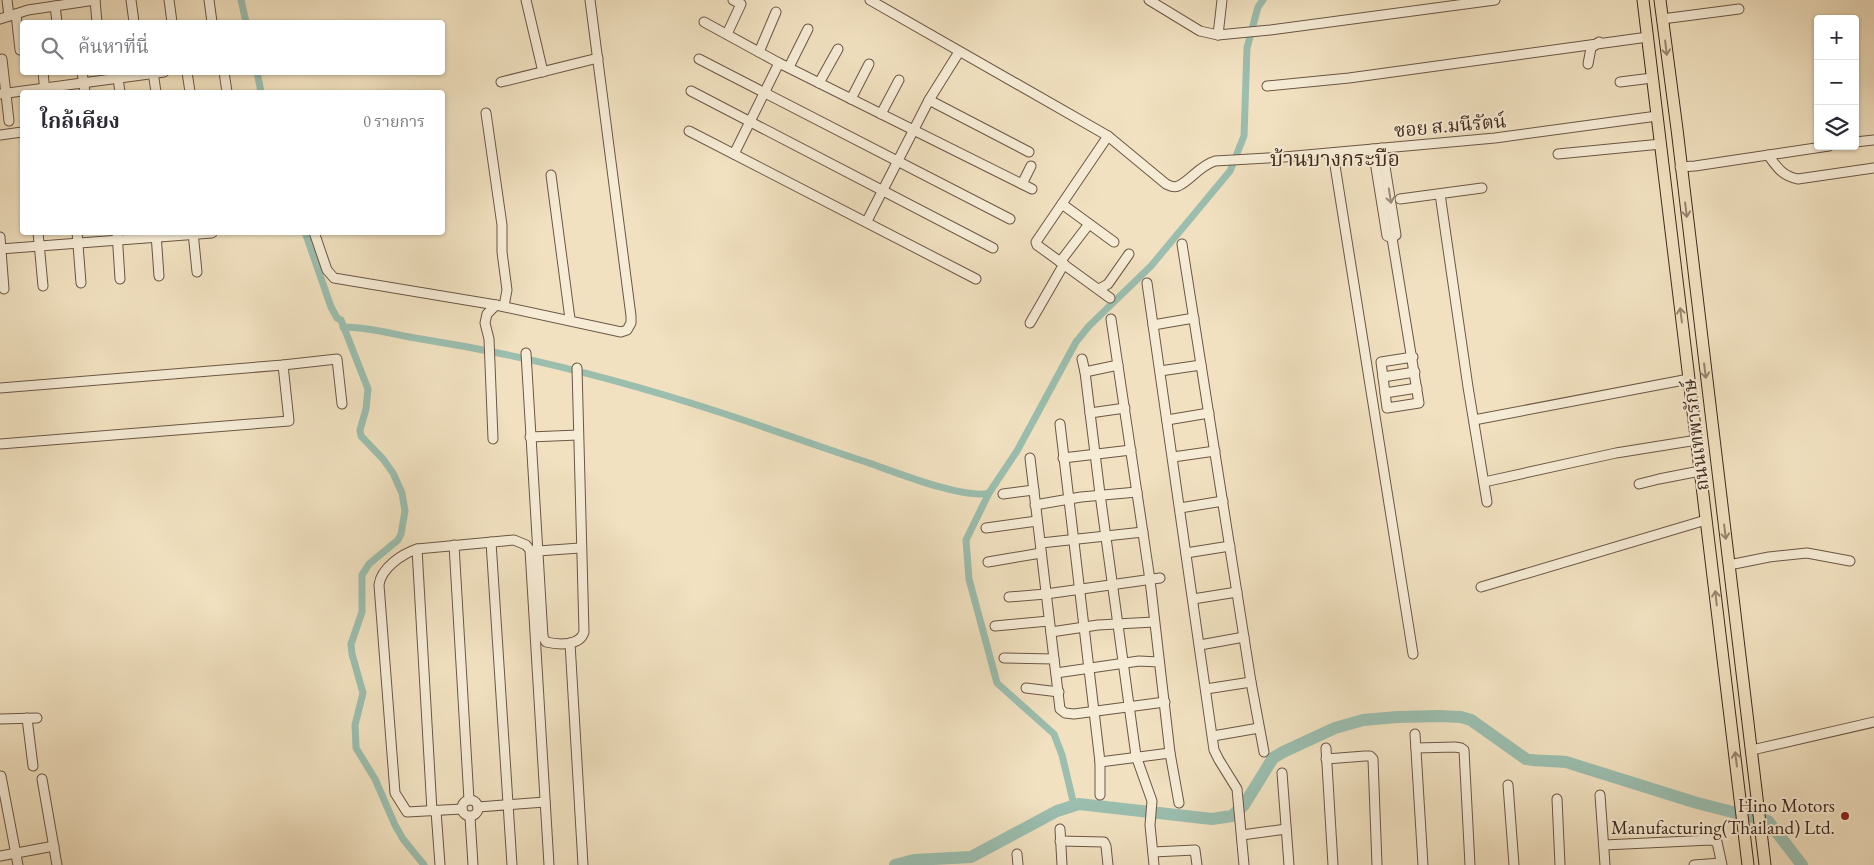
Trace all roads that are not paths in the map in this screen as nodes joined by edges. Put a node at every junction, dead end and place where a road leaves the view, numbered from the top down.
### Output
1 (7, 0) edge
2 (95, 0) edge
3 (131, 0) edge
4 (169, 0) edge
5 (209, 0) edge
6 (526, 0) edge
7 (590, 0) edge
8 (733, 0) edge
9 (870, 0) edge
10 (1149, 0) edge
11 (1222, 0) edge
12 (1495, 0) edge
13 (1643, 0) edge
14 (1660, 0) edge
15 (83, 1) edge
16 (45, 4) edge
17 (56, 6) junction
18 (1739, 9) dead end
19 (776, 12) dead end
20 (8, 16) edge
21 (1662, 19) junction
22 (57, 20) edge
23 (97, 20) edge
24 (134, 20) edge
25 (172, 20) edge
26 (212, 20) edge
27 (704, 22) dead end
28 (808, 29) dead end
29 (727, 34) junction
30 (1218, 35) junction
31 (1648, 36) junction
32 (1600, 42) junction
33 (838, 49) dead end
34 (20, 50) dead end
35 (759, 52) junction
36 (959, 52) junction
37 (598, 58) junction
38 (699, 58) dead end
39 (2, 59) dead end
40 (779, 63) junction
41 (869, 64) dead end
42 (1588, 64) dead end
43 (789, 68) junction
44 (543, 72) junction
45 (43, 75) edge
46 (82, 75) edge
47 (153, 75) edge
48 (187, 75) edge
49 (224, 75) edge
50 (117, 76) edge
51 (1652, 78) junction
52 (899, 80) dead end
53 (502, 82) dead end
54 (1620, 82) dead end
55 (819, 83) junction
56 (1267, 86) dead end
57 (84, 88) edge
58 (45, 90) edge
59 (120, 90) edge
60 (156, 90) edge
61 (190, 90) edge
62 (227, 90) edge
63 (691, 91) dead end
64 (20, 92) edge
65 (764, 93) junction
66 (3, 94) edge
67 (851, 99) junction
68 (929, 100) junction
69 (486, 113) dead end
70 (881, 114) junction
71 (1657, 116) junction
72 (9, 121) dead end
73 (750, 122) junction
74 (913, 130) junction
75 (689, 131) dead end
76 (20, 132) edge
77 (0, 135) edge
78 (1108, 136) junction
79 (1874, 140) edge
80 (1859, 142) edge
81 (1661, 144) junction
82 (1378, 148) junction
83 (1814, 148) edge
84 (1029, 152) dead end
85 (1334, 153) junction
86 (734, 154) junction
87 (1558, 154) dead end
88 (1768, 155) junction
89 (898, 162) junction
90 (1031, 166) dead end
91 (1680, 167) junction
92 (1874, 168) edge
93 (552, 176) dead end
94 (1022, 184) junction
95 (1482, 188) dead end
96 (1032, 189) dead end
97 (883, 192) junction
98 (1440, 194) junction
99 (1400, 200) dead end
100 (1062, 204) junction
101 (1010, 219) dead end
102 (867, 221) junction
103 (1089, 224) junction
104 (38, 235) edge
105 (77, 235) edge
106 (156, 235) edge
107 (194, 235) edge
108 (315, 235) edge
109 (0, 236) edge
110 (117, 236) edge
111 (1114, 242) dead end
112 (78, 243) junction
113 (1182, 244) dead end
114 (40, 246) junction
115 (993, 248) dead end
116 (1, 249) edge
117 (1129, 254) dead end
118 (1062, 263) junction
119 (197, 272) dead end
120 (159, 276) dead end
121 (976, 278) dead end
122 (120, 279) dead end
123 (82, 283) dead end
124 (1146, 283) dead end
125 (43, 286) dead end
126 (4, 289) dead end
127 (1099, 289) junction
128 (1110, 298) dead end
129 (500, 305) junction
130 (1111, 318) dead end
131 (1194, 318) junction
132 (570, 319) junction
133 (1030, 323) dead end
134 (1153, 325) junction
135 (526, 354) dead end
136 (1413, 357) junction
137 (1082, 359) dead end
138 (282, 365) junction
139 (1118, 365) junction
140 (1201, 365) junction
141 (577, 368) dead end
142 (1160, 371) junction
143 (1085, 372) junction
144 (1415, 372) junction
145 (1383, 377) junction
146 (1689, 379) junction
147 (0, 388) edge
148 (1417, 388) junction
149 (1385, 393) junction
150 (342, 404) dead end
151 (1125, 408) junction
152 (1090, 413) junction
153 (1209, 414) junction
154 (1167, 420) junction
155 (1474, 420) junction
156 (1060, 424) dead end
157 (578, 435) junction
158 (530, 437) junction
159 (493, 439) dead end
160 (1697, 440) junction
161 (0, 444) edge
162 (1131, 450) junction
163 (1215, 450) junction
164 (1095, 454) junction
165 (1030, 458) dead end
166 (1063, 458) junction
167 (1172, 458) junction
168 (1700, 472) junction
169 (1484, 482) junction
170 (1639, 484) dead end
171 (1034, 490) junction
172 (1137, 492) junction
173 (1002, 494) dead end
174 (1100, 494) junction
175 (1068, 499) junction
176 (1223, 501) junction
177 (1487, 502) dead end
178 (1035, 505) junction
179 (1180, 508) junction
180 (1706, 520) junction
181 (1037, 521) junction
182 (986, 528) dead end
183 (1143, 532) junction
184 (1106, 536) junction
185 (1073, 539) junction
186 (491, 542) junction
187 (1041, 543) junction
188 (454, 545) junction
189 (1230, 546) junction
190 (580, 548) junction
191 (417, 549) junction
192 (538, 551) junction
193 (1041, 553) junction
194 (1186, 553) junction
195 (1850, 561) dead end
196 (988, 562) dead end
197 (1729, 565) junction
198 (1160, 578) dead end
199 (1150, 580) junction
200 (1113, 584) junction
201 (1481, 588) dead end
202 (1080, 589) junction
203 (1237, 592) junction
204 (1046, 594) junction
205 (1009, 597) dead end
206 (1193, 600) junction
207 (1049, 621) junction
208 (1154, 622) junction
209 (1119, 625) junction
210 (995, 626) dead end
211 (1083, 627) junction
212 (1737, 630) junction
213 (1051, 632) junction
214 (1720, 632) junction
215 (1244, 637) junction
216 (570, 643) junction
217 (1200, 645) junction
218 (1413, 654) dead end
219 (1004, 658) dead end
220 (1054, 659) junction
221 (1160, 662) junction
222 (1123, 663) junction
223 (1089, 667) junction
224 (1056, 673) junction
225 (1251, 682) junction
226 (1026, 688) dead end
227 (1206, 689) junction
228 (1059, 692) junction
229 (1165, 702) junction
230 (1129, 706) junction
231 (1093, 710) junction
232 (27, 718) junction
233 (37, 718) dead end
234 (0, 719) edge
235 (1874, 722) edge
236 (1259, 728) junction
237 (1415, 734) dead end
238 (1213, 736) junction
239 (1326, 748) dead end
240 (1416, 748) junction
241 (1752, 750) junction
242 (1264, 752) dead end
243 (1170, 753) junction
244 (1136, 756) junction
245 (1326, 759) junction
246 (1100, 762) junction
247 (33, 766) dead end
248 (1282, 773) dead end
249 (2, 776) dead end
250 (42, 779) dead end
251 (1508, 785) dead end
252 (1600, 795) dead end
253 (1100, 796) dead end
254 (1557, 799) dead end
255 (469, 800) junction
256 (545, 802) junction
257 (1179, 803) dead end
258 (507, 805) junction
259 (478, 806) junction
260 (462, 809) junction
261 (434, 811) junction
262 (470, 817) junction
263 (1060, 829) dead end
264 (1286, 829) junction
265 (1242, 833) junction
266 (1060, 841) junction
267 (1604, 845) junction
268 (54, 846) junction
269 (1153, 852) junction
270 (16, 853) junction
271 (1017, 854) dead end
272 (0, 856) edge
273 (1722, 864) edge
274 (18, 865) edge
275 (58, 865) edge
276 (440, 865) edge
277 (473, 865) edge
278 (512, 865) edge
279 (550, 865) edge
280 (583, 865) edge
281 (1018, 865) edge
282 (1062, 865) edge
283 (1108, 865) edge
284 (1154, 865) edge
285 (1197, 865) edge
286 (1244, 865) edge
287 (1289, 865) edge
288 (1333, 865) edge
289 (1377, 865) edge
290 (1423, 865) edge
291 (1470, 865) edge
292 (1514, 865) edge
293 (1560, 865) edge
294 (1605, 865) edge
295 (1694, 865) edge
296 (1748, 865) edge
297 (1765, 865) edge

1 - 20 street
2 - 15 street
2 - 23 street
3 - 24 street
4 - 25 street
5 - 26 street
6 - 44 street
7 - 37 street
8 - 29 street
9 - 36 street
10 - 30 street
11 - 30 street
12 - 30 street
13 - 31 main road, ถนนเทพารักษ์
14 - 21 main road, ถนนเทพารักษ์
15 - 17 street
16 - 17 street
16 - 20 street
17 - 22 street
18 - 21 street
19 - 35 street
20 - 34 street
21 -> 91 main road, ถนนเทพารักษ์
27 - 29 street
28 - 43 street
29 - 35 street
31 - 32 street
31 - 51 main road, ถนนเทพารักษ์
32 - 42 street
32 - 56 street
33 - 55 street
35 - 40 street
36 - 68 street
36 - 78 street
37 - 44 street
37 - 132 street
38 - 65 street
39 - 66 street
40 - 43 street
40 - 65 street
41 - 67 street
43 - 55 street
44 - 53 street
45 - 58 street
46 - 57 street
47 - 60 street
48 - 61 street
49 - 62 street
50 - 57 street
50 - 59 street
51 - 54 street
51 - 71 main road, ถนนเทพารักษ์
52 - 70 street
55 - 67 street
57 - 58 street
63 - 73 street
64 - 66 street
65 - 73 street
65 - 89 street
66 - 72 street
67 - 70 street
68 - 74 street
68 - 84 street
69 - 129 street
70 - 74 street
71 - 81 main road, ถนนเทพารักษ์
71 - 82 street, ซอย ส.มนีรัตน์
73 - 86 street
73 - 97 street
74 - 89 street
74 - 94 street
75 - 86 street
76 - 77 street
78 - 85 street, ซอย ส.มนีรัตน์
78 - 100 street
79 - 80 street
81 - 87 street
146 -> 81 main road, ถนนเทพารักษ์
82 - 85 street, ซอย ส.มนีรัตน์
82 - 136 street
83 - 88 street
85 - 218 street
86 - 102 street
88 - 91 street
88 - 92 street
89 - 97 street
89 - 101 street
90 - 94 street
91 -> 197 main road, ถนนเทพารักษ์
93 - 132 street
94 - 96 street
95 - 98 street
97 - 102 street
97 - 115 street
98 - 99 street
98 - 155 street
100 - 103 street
100 - 118 street
102 - 121 street
103 - 111 street
103 - 118 street
104 - 114 street
105 - 112 street
106 - 110 street
106 - 120 street
107 - 119 street
108 - 129 street
109 - 116 street
110 - 112 street
110 - 122 street
112 - 114 street
112 - 123 street
113 - 131 street
114 - 116 street
114 - 125 street
116 - 126 street
117 - 127 street
118 - 127 street
118 - 133 street
124 - 134 street
127 - 128 street
129 - 132 street
129 - 159 street
130 - 139 street
131 - 134 street
131 - 140 street
134 - 142 street
135 - 158 street
136 - 144 street
136 - 145 street
137 - 143 street
138 - 147 street
138 - 150 street
138 - 161 street
139 - 143 street
139 - 151 street
140 - 142 street
140 - 153 street
141 - 157 street
142 - 154 street
143 - 152 street
144 - 145 street
144 - 148 street
145 - 149 street
146 - 155 street
146 - 160 main road, ถนนเทพารักษ์
148 - 149 street
148 - 149 street
151 - 152 street
151 - 162 street
152 - 164 street
153 - 154 street
153 - 163 street
154 - 167 street
155 - 169 street
156 - 166 street
157 - 158 street
157 - 190 street
158 - 192 street
160 - 168 main road, ถนนเทพารักษ์
160 - 169 street
162 - 164 street
162 - 172 street
163 - 167 street
163 - 176 street
164 - 166 street
164 - 174 street
165 - 171 street
166 - 175 street
167 - 179 street
168 - 170 street
168 - 180 main road, ถนนเทพารักษ์
169 - 177 street
171 - 173 street
171 - 178 street
172 - 174 street
172 - 183 street
174 - 175 street
174 - 184 street
175 - 178 street
175 - 185 street
176 - 179 street
176 - 189 street
178 - 181 street
179 - 194 street
180 - 201 street
214 -> 180 main road, ถนนเทพารักษ์
181 - 182 street
181 - 187 street
183 - 184 street
183 - 199 street
184 - 185 street
184 - 200 street
185 - 187 street
185 - 202 street
186 - 188 street
186 - 256 street
186 - 258 street
187 - 193 street
188 - 191 street
188 - 255 street
189 - 194 street
189 - 203 street
190 - 192 street
190 - 216 street
191 - 261 street
191 - 261 street
192 - 216 street
193 - 196 street
193 - 204 street
194 - 206 street
195 - 197 street
197 - 212 main road, ถนนเทพารักษ์
198 - 199 street
199 - 200 street
199 - 208 street
200 - 202 street
200 - 209 street
202 - 204 street
202 - 211 street
203 - 206 street
203 - 215 street
204 - 205 street
204 - 207 street
206 - 217 street
207 - 210 street
207 - 213 street
208 - 209 street
208 - 221 street
209 - 211 street
209 - 222 street
211 - 213 street
211 - 223 street
212 - 214 main road
212 - 241 main road, ถนนเทพารักษ์
213 - 220 street
296 -> 214 main road, ถนนเทพารักษ์
215 - 217 street
215 - 225 street
216 - 280 street
217 - 227 street
219 - 220 street
220 - 224 street
221 - 222 street
221 - 229 street
222 - 223 street
222 - 230 street
223 - 224 street
223 - 231 street
224 - 228 street
225 - 227 street
225 - 236 street
226 - 228 street
227 - 238 street
228 - 231 street
229 - 230 street
229 - 243 street
230 - 231 street
230 - 244 street
231 - 246 street
232 - 233 street
232 - 234 street
232 - 247 street
235 - 241 street
236 - 238 street
236 - 242 street
237 - 240 street
238 - 265 street
239 - 245 street
240 - 290 street
240 - 291 street
241 - 297 main road, ถนนเทพารักษ์
243 - 244 street
243 - 257 street
244 - 246 street
244 - 269 street
245 - 288 street
245 - 289 street
246 - 253 street
248 - 264 street
249 - 270 street
250 - 268 street
251 - 292 street
252 - 267 street
254 - 293 street
255 - 259 street
255 - 260 street
256 - 258 street
256 - 279 street
258 - 259 street
258 - 278 street
259 - 262 street
260 - 261 street
260 - 262 street
261 - 276 street
262 - 277 street
263 - 266 street
264 - 265 street
264 - 287 street
265 - 286 street
266 - 282 street
266 - 283 street
267 - 273 street
267 - 294 street
268 - 270 street
268 - 275 street
269 - 284 street
269 - 285 street
270 - 272 street
270 - 274 street
271 - 281 street
273 - 295 street

